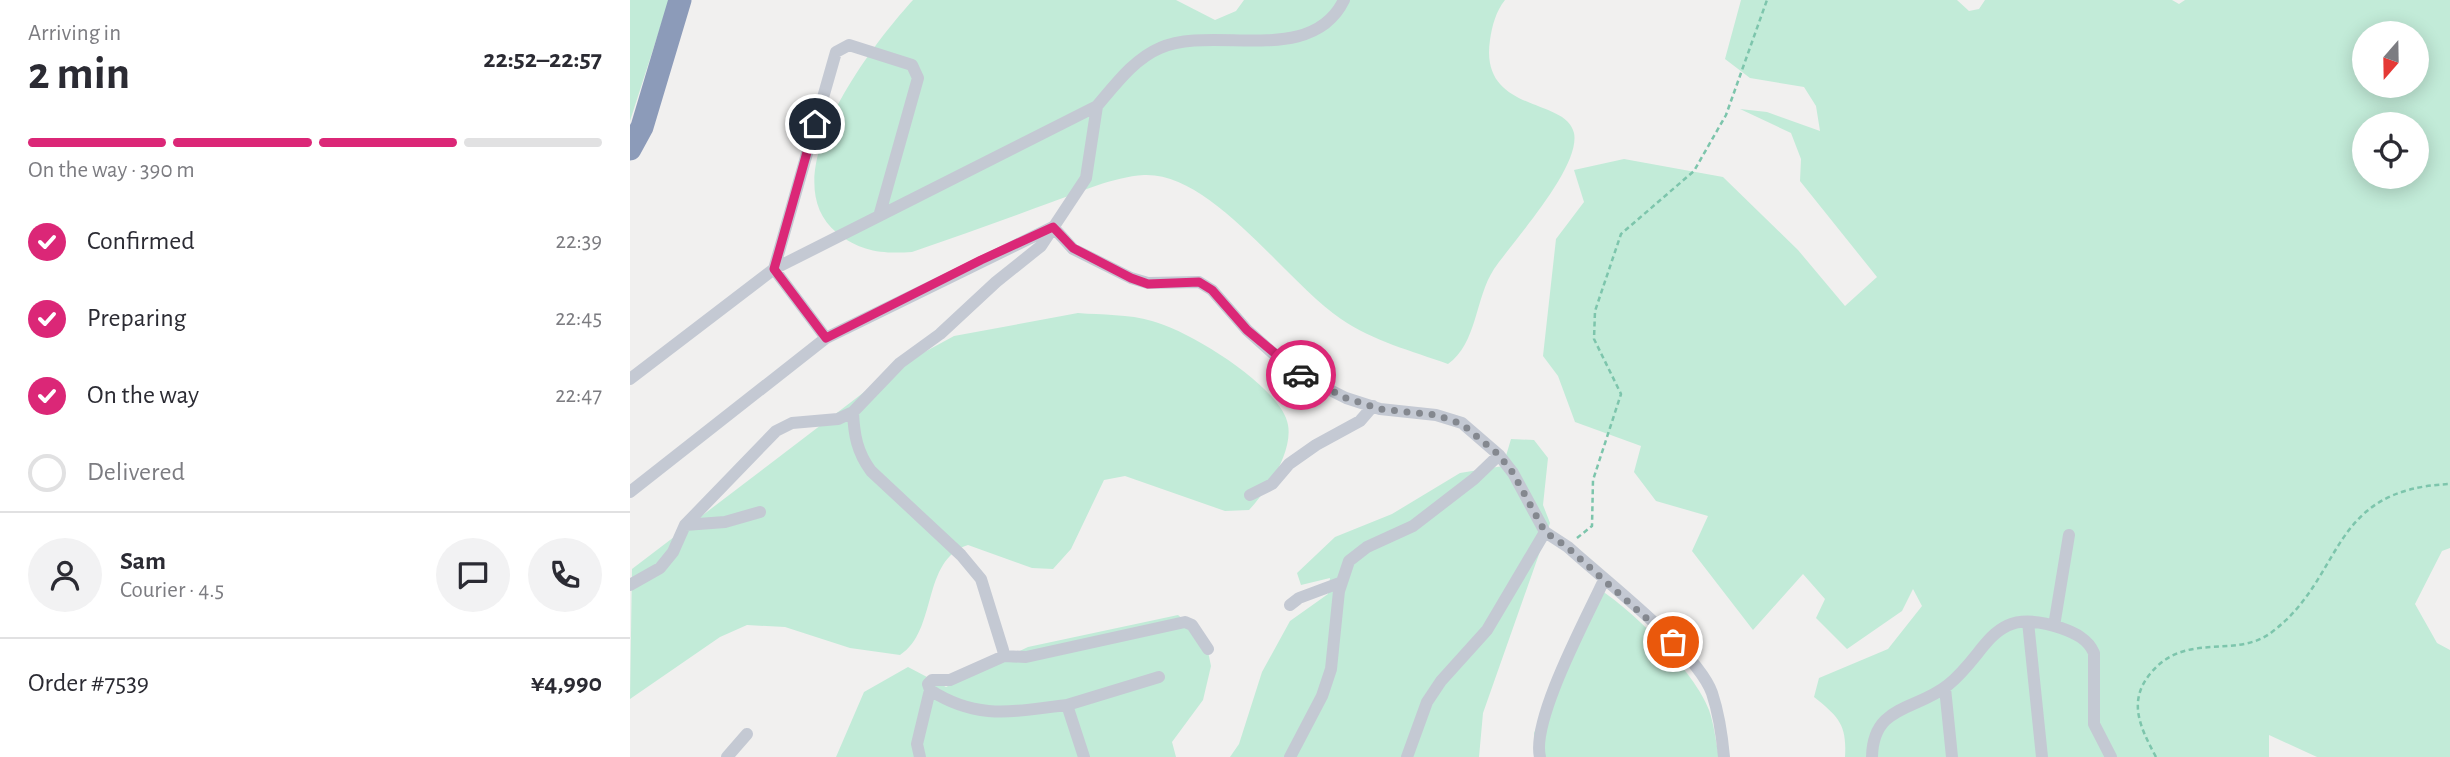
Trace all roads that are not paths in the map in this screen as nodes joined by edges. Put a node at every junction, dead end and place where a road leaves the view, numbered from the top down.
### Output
1 (680, 0) edge
2 (1344, 0) edge
3 (1097, 106) junction
4 (630, 149) edge
5 (880, 213) junction
6 (1053, 227) junction
7 (774, 269) junction
8 (826, 338) junction
9 (630, 379) edge
10 (1373, 407) junction
11 (853, 412) junction
12 (1499, 455) junction
13 (630, 492) edge
14 (1250, 495) dead end
15 (760, 512) dead end
16 (685, 525) junction
17 (1545, 532) junction
18 (2069, 535) dead end
19 (1604, 580) junction
20 (1342, 582) junction
21 (630, 585) edge
22 (1290, 606) dead end
23 (2028, 622) junction
24 (2054, 626) junction
25 (1208, 649) dead end
26 (1004, 656) junction
27 (1159, 677) dead end
28 (1945, 688) junction
29 (930, 691) junction
30 (1067, 705) junction
31 (747, 734) dead end
32 (727, 757) edge
33 (920, 757) edge
34 (1084, 757) edge
35 (1290, 757) edge
36 (1407, 757) edge
37 (1540, 757) edge
38 (1724, 757) edge
39 (1872, 757) edge
40 (1952, 757) edge
41 (2042, 757) edge
42 (2111, 757) edge

1 - 4 highway
2 - 3 street
3 - 5 street
3 - 6 street
5 - 7 street
5 - 7 street
6 - 8 street
6 - 10 street
6 - 11 street
7 - 8 street
7 - 9 street
8 - 13 street
10 - 12 street
10 - 14 street
11 - 16 street
11 - 26 street
12 - 17 street
12 - 20 street
15 - 16 street
16 - 21 street
17 - 19 street
17 - 36 street
18 - 24 street
19 - 37 street
19 - 38 street
20 - 22 street
20 - 35 street
23 - 24 street
23 - 28 street
23 - 41 street
24 - 42 street
25 - 26 street
26 - 29 street
27 - 30 street
28 - 39 street
28 - 40 street
29 - 30 street
29 - 33 street
30 - 34 street
31 - 32 street

